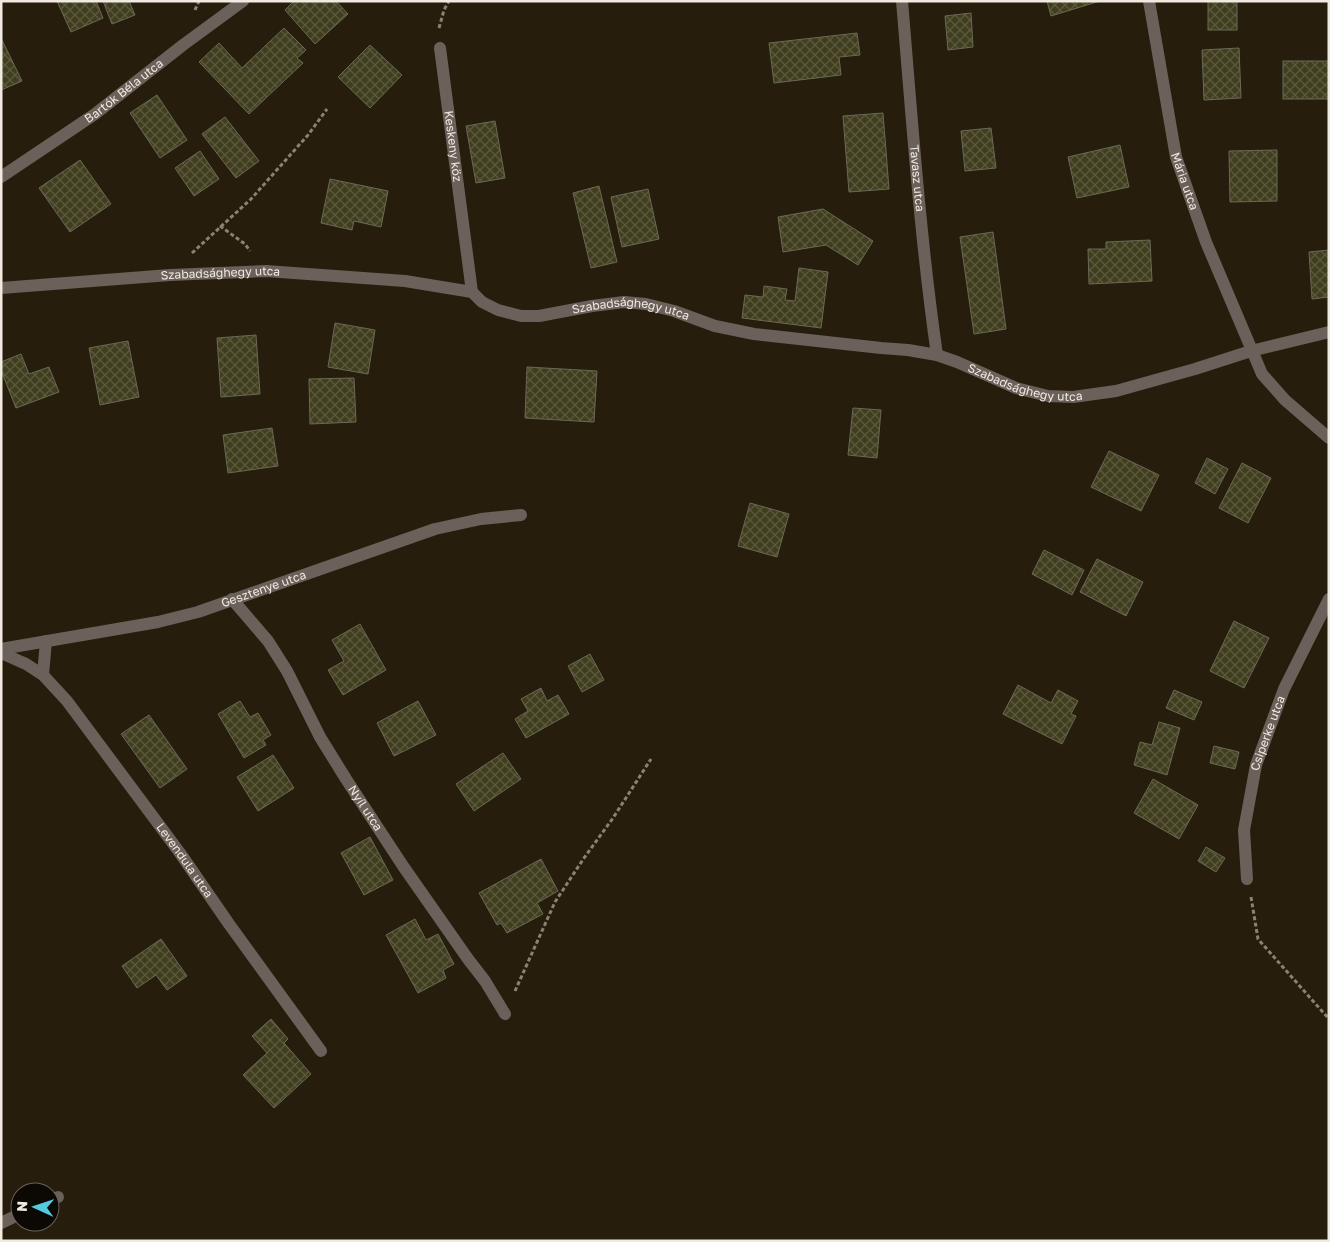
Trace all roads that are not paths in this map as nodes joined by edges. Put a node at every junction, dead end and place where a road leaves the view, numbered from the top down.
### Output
1 (243, 1) edge
2 (902, 1) edge
3 (1149, 1) edge
4 (440, 48) road end
5 (1, 177) edge
6 (1, 288) edge
7 (472, 292) junction
8 (1329, 332) edge
9 (1251, 352) junction
10 (937, 355) junction
11 (1329, 438) edge
12 (521, 515) dead end
13 (232, 599) junction
14 (1329, 599) edge
15 (46, 642) junction
16 (1, 649) edge
17 (1, 653) edge
18 (43, 675) junction
19 (1247, 879) road end
20 (504, 1014) road end
21 (322, 1051) dead end

1 - 5 street, Bartók Béla utca
2 - 10 street, Tavasz utca
3 - 9 street, Mária utca
4 - 7 street, Keskeny köz
6 - 7 street, Szabadsághegy utca
7 - 10 street, Szabadsághegy utca
8 - 9 street, Szabadsághegy utca
9 - 10 street, Szabadsághegy utca
9 - 11 street
12 - 13 street, Gesztenye utca
13 - 15 street, Gesztenye utca
13 - 20 street, Nyíl utca
14 - 19 street, Csiperke utca
15 - 16 street, Gesztenye utca
15 - 18 street
17 - 18 street, Levendula utca
18 - 21 street, Levendula utca

